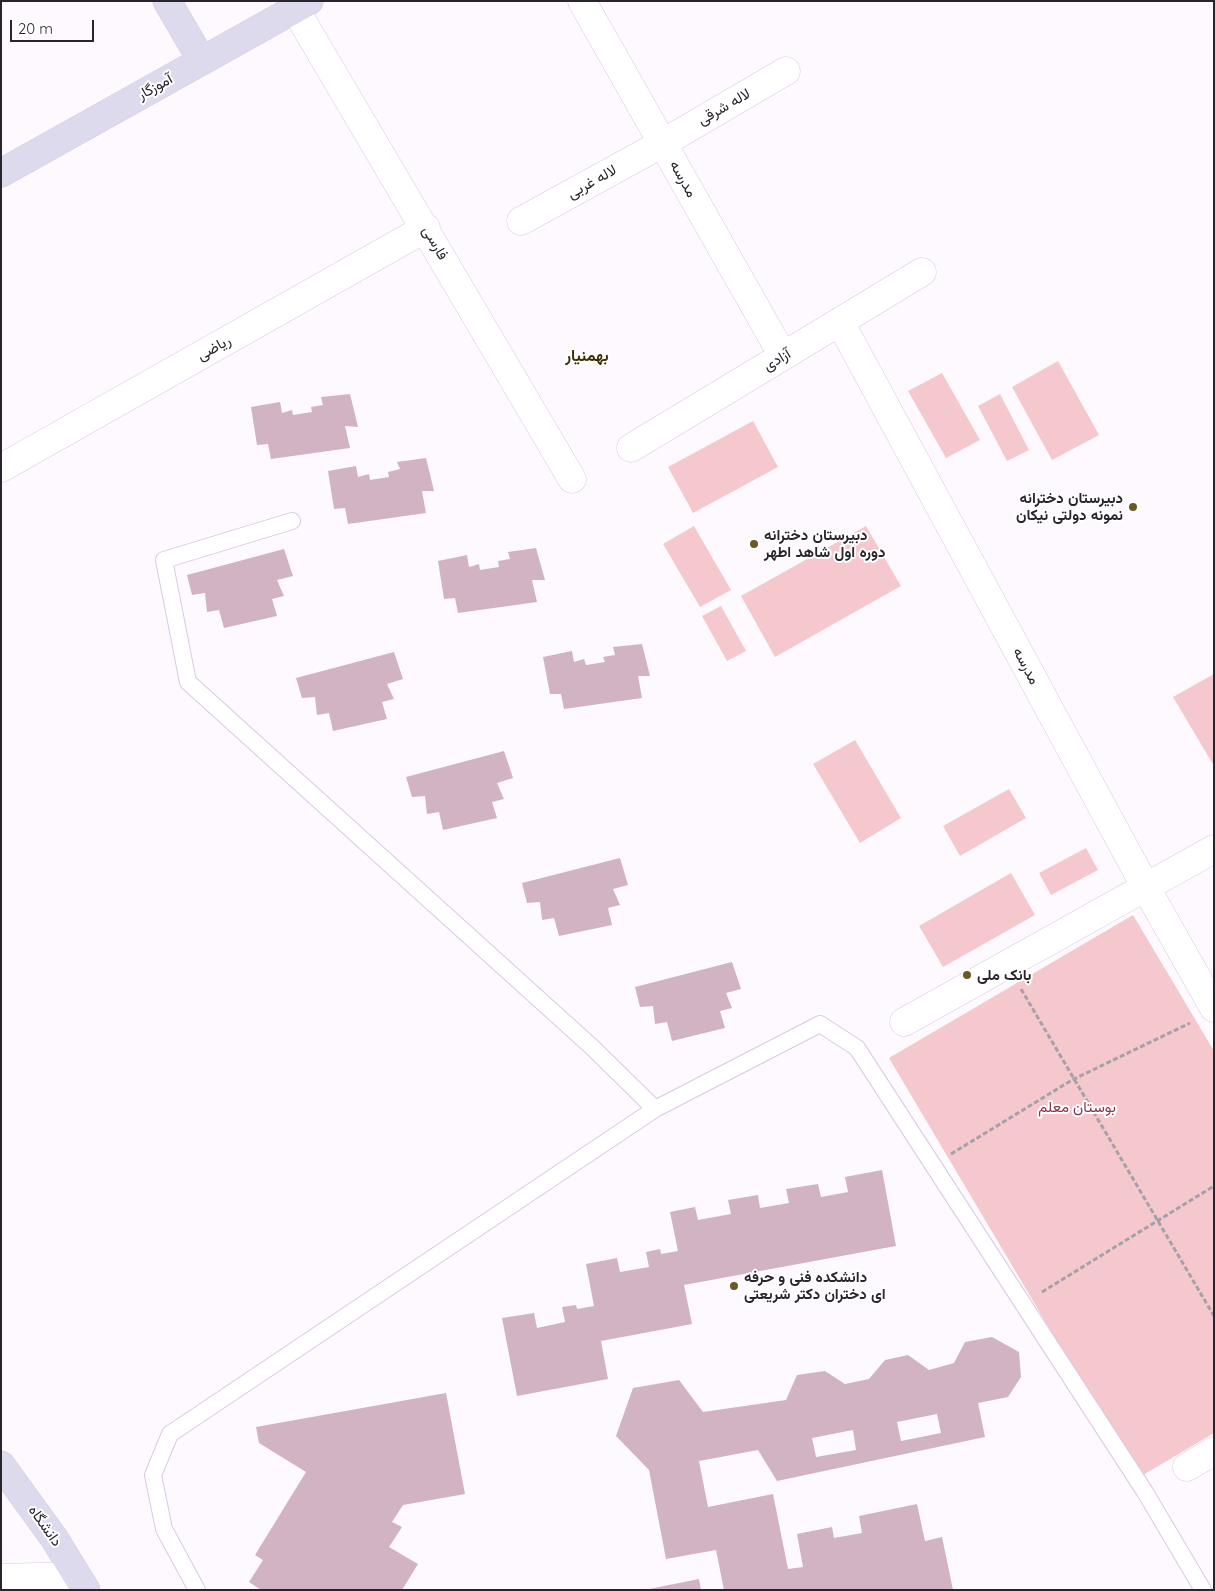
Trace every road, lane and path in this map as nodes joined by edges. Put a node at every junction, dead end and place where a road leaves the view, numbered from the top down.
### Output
1 (167, 1) edge
2 (582, 1) edge
3 (302, 5) edge
4 (202, 61) junction
5 (786, 71) dead end
6 (663, 143) junction
7 (1, 173) edge
8 (521, 221) dead end
9 (426, 228) junction
10 (922, 272) dead end
11 (840, 322) junction
12 (783, 356) junction
13 (631, 448) dead end
14 (1, 468) edge
15 (572, 479) dead end
16 (292, 521) dead end
17 (1214, 849) edge
18 (1145, 886) junction
19 (1006, 964) junction
20 (1205, 1014) edge
21 (904, 1022) dead end
22 (1072, 1080) junction
23 (655, 1109) junction
24 (948, 1156) dead end
25 (1214, 1186) edge
26 (1156, 1220) junction
27 (1040, 1293) dead end
28 (1214, 1316) edge
29 (1214, 1451) edge
30 (1, 1465) edge
31 (1187, 1467) dead end
32 (1, 1578) edge
33 (82, 1583) edge
34 (197, 1590) edge
35 (1203, 1590) edge

1 - 4 street
2 - 6 street, مدرسه
3 - 4 street, آموزگار
3 - 9 street, فارسی
4 - 7 street, آموزگار
5 - 6 street, لاله شرقی
6 - 8 street, لاله غربی
6 - 12 street, مدرسه
9 - 14 street, ریاضی
9 - 15 street, فارسی
10 - 11 street, آزادی
11 - 12 street, آزادی
11 - 18 street, مدرسه
12 - 13 street, آزادی
16 - 23 lane
17 - 18 street
18 - 19 street
18 - 20 street, مدرسه
19 - 21 street
19 - 22 path
20 - 22 path
22 - 24 path
22 - 26 path
23 - 34 lane
23 - 35 lane
25 - 26 path
26 - 27 path
26 - 28 path
29 - 31 street
30 - 33 street, دانشگاه
32 - 33 street

